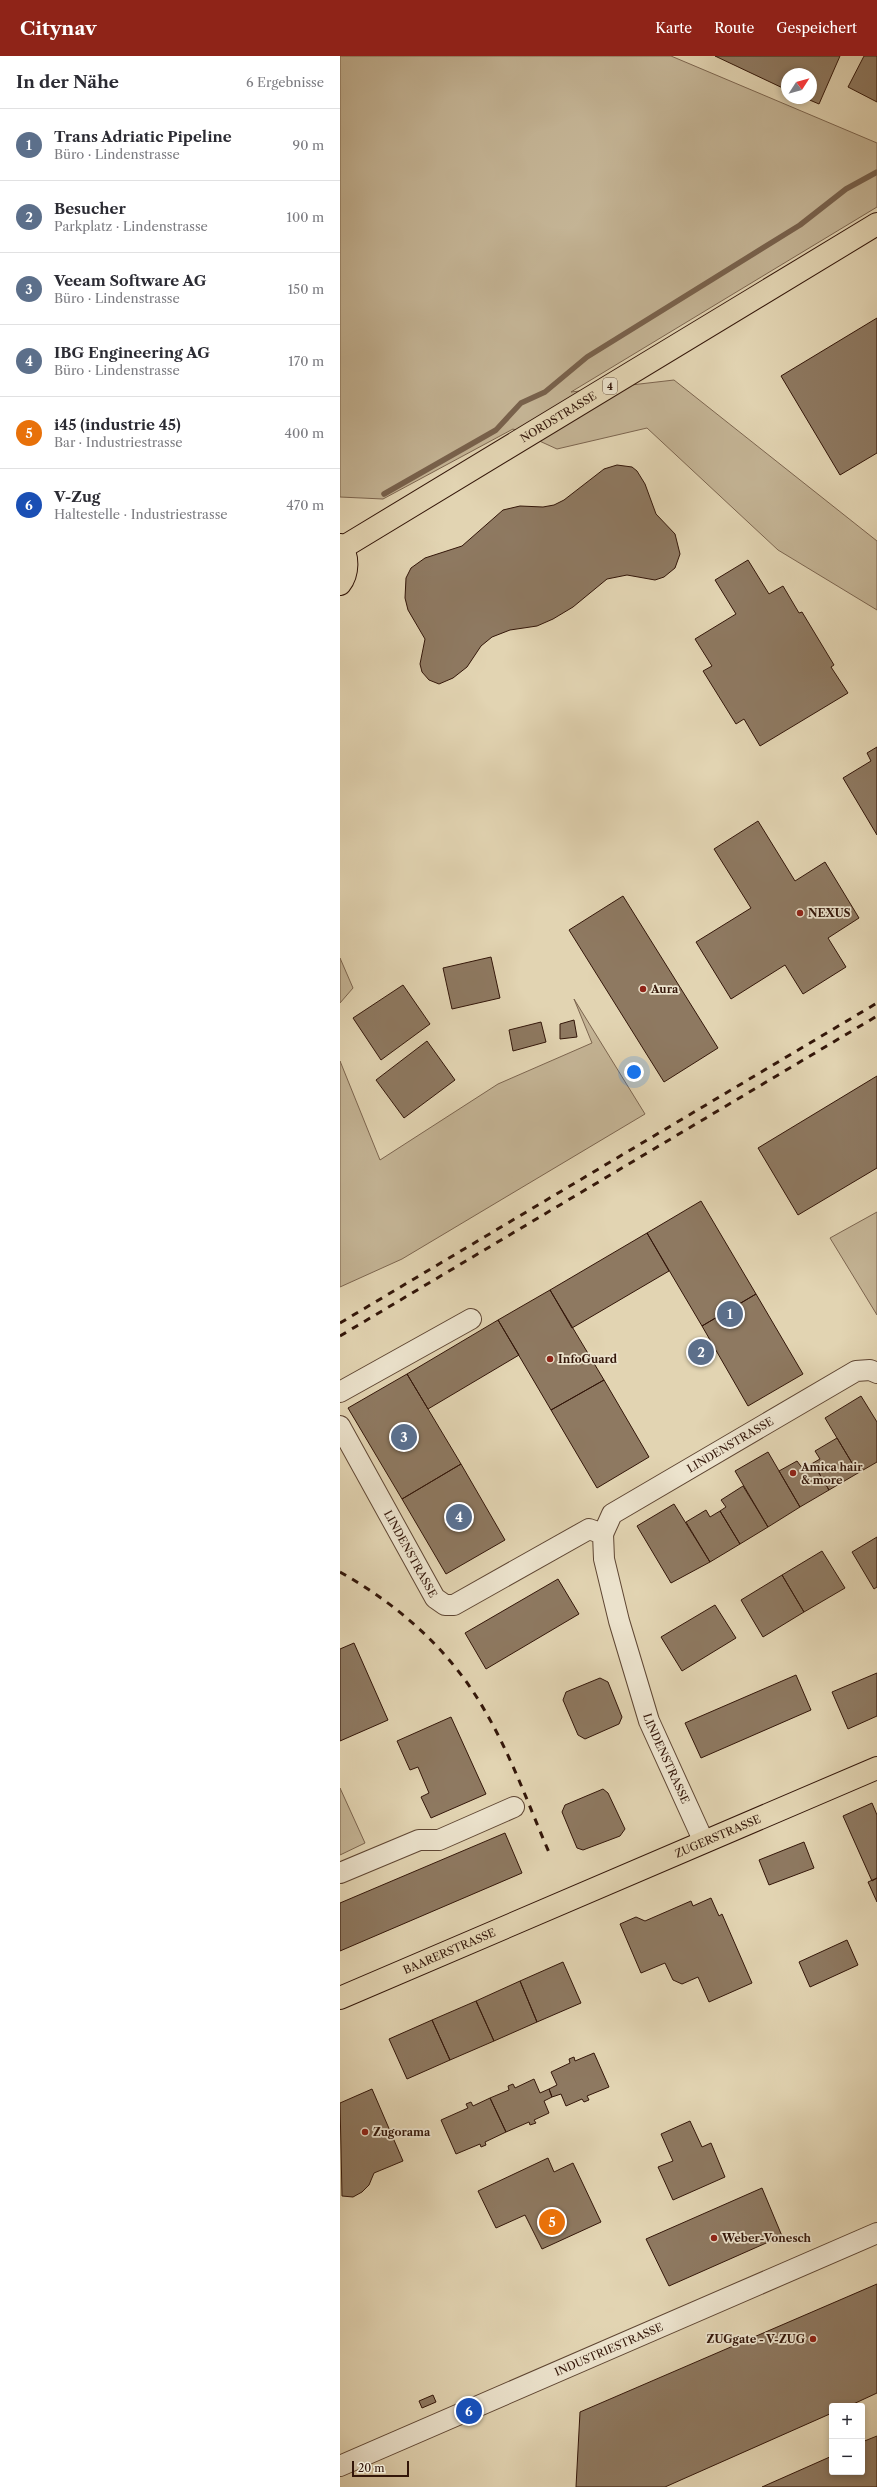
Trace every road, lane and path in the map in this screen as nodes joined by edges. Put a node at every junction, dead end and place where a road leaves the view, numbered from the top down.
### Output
1 (877, 224) edge
2 (341, 546) edge
3 (340, 584) edge
4 (471, 1319) dead end
5 (873, 1372) edge
6 (340, 1392) edge
7 (340, 1426) edge
8 (603, 1534) junction
9 (877, 1768) edge
10 (514, 1807) dead end
11 (704, 1842) junction
12 (340, 1873) edge
13 (558, 1905) joint
14 (340, 1998) edge
15 (877, 2234) edge
16 (340, 2466) edge

1 - 2 main road, NORDSTRASSE / 4
2 - 3 main road, NORDSTRASSE / 4
4 - 6 street
5 - 8 street, LINDENSTRASSE
7 - 8 street, LINDENSTRASSE
8 - 11 street, LINDENSTRASSE
9 - 11 main road, ZUGERSTRASSE
10 - 12 street
11 - 13 main road, ZUGERSTRASSE
13 - 14 main road, BAARERSTRASSE
15 - 16 street, INDUSTRIESTRASSE

